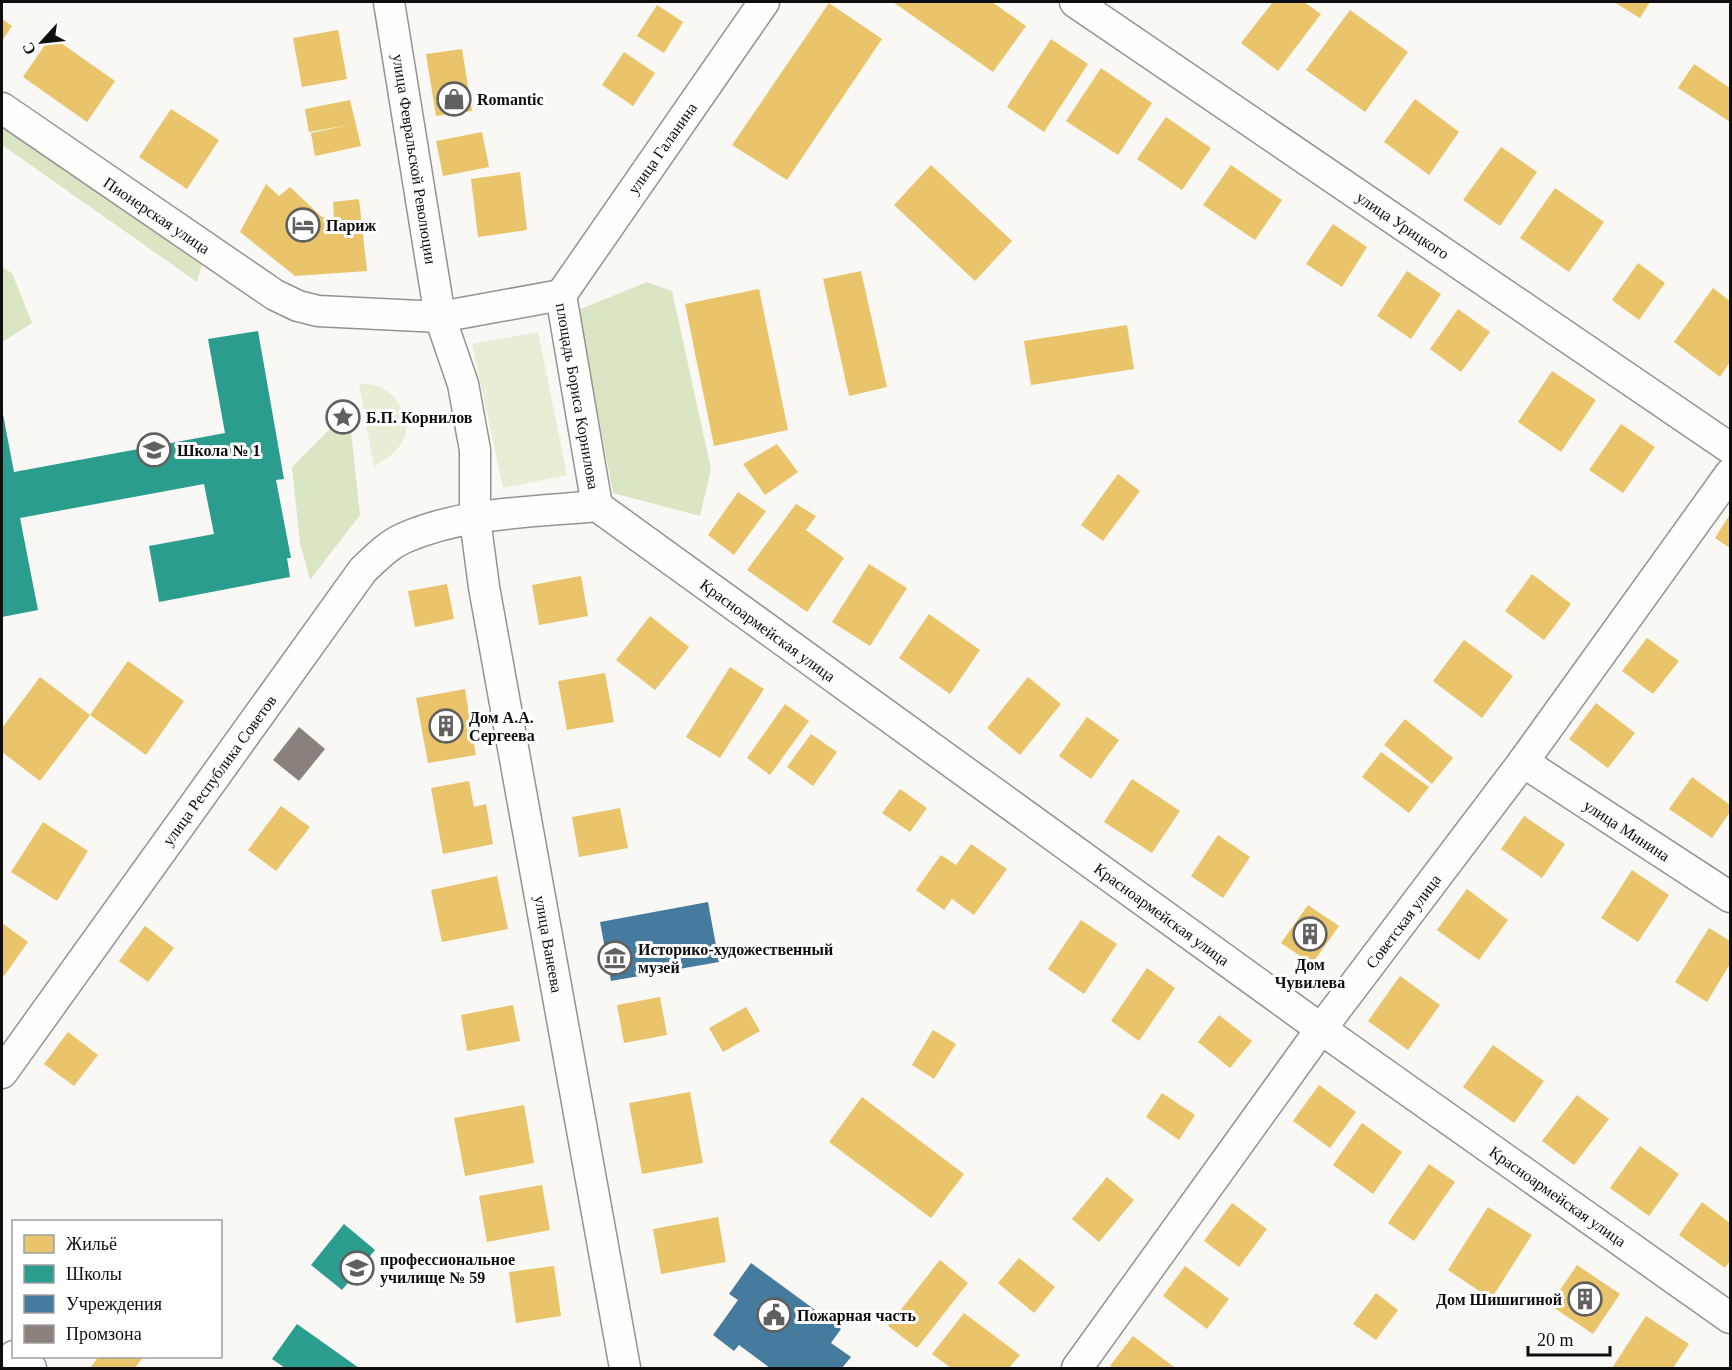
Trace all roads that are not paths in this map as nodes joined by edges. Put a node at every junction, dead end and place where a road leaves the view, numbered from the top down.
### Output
1 (388, 2) edge
2 (764, 2) edge
3 (1075, 2) edge
4 (2, 108) edge
5 (561, 295) junction
6 (440, 317) junction
7 (1731, 448) edge
8 (1731, 474) edge
9 (597, 506) junction
10 (475, 519) junction
11 (1523, 762) junction
12 (1731, 897) edge
13 (1321, 1029) junction
14 (2, 1073) edge
15 (1731, 1318) edge
16 (17, 1358) edge
17 (31, 1368) edge
18 (625, 1368) edge
19 (1077, 1368) edge

1 - 6 street, улица Февральской Революции
2 - 5 street, улица Галанина
3 - 7 street, улица Урицкого
4 - 6 street, Пионерская улица
5 - 6 street, площадь Бориса Корнилова
5 - 9 street, площадь Бориса Корнилова
6 - 10 street
8 - 11 street, Советская улица
9 - 10 street, площадь Бориса Корнилова
9 - 13 street, Красноармейская улица
10 - 14 street, улица Республика Советов
10 - 18 street, улица Ванеева
11 - 12 street, улица Минина
11 - 13 street, Советская улица
13 - 15 street, Красноармейская улица
13 - 19 street, Советская улица
16 - 17 street

